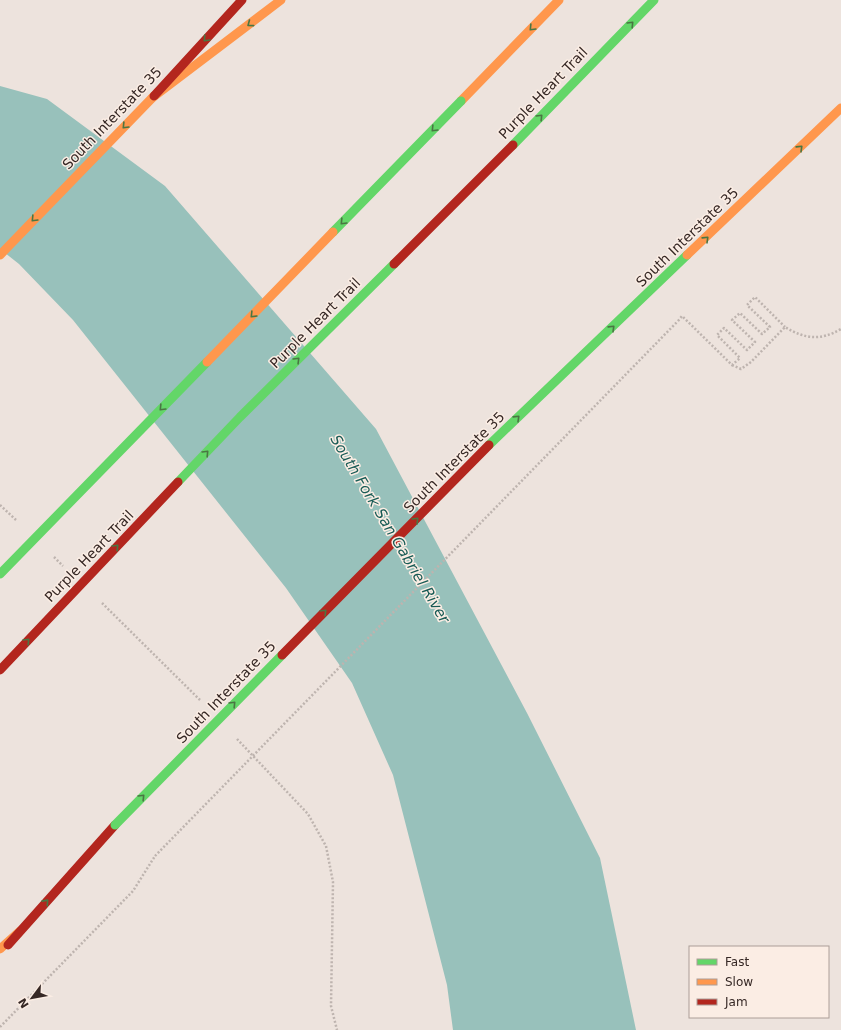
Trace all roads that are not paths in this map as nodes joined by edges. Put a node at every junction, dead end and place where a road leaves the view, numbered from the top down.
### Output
1 (242, 0) edge
2 (281, 0) edge
3 (559, 0) edge
4 (654, 0) edge
5 (152, 98) junction
6 (841, 108) edge
7 (0, 255) edge
8 (0, 574) edge
9 (0, 670) edge
10 (20, 931) junction
11 (0, 949) edge
12 (0, 953) edge

1 -> 5 main road, South Interstate 35
2 -> 5 main road
3 -> 8 main road, bridge
9 -> 4 main road, Purple Heart Trail, bridge
5 -> 7 main road, South Interstate 35
10 -> 6 main road, South Interstate 35, bridge
10 - 11 main road
10 - 12 main road, South Interstate 35

